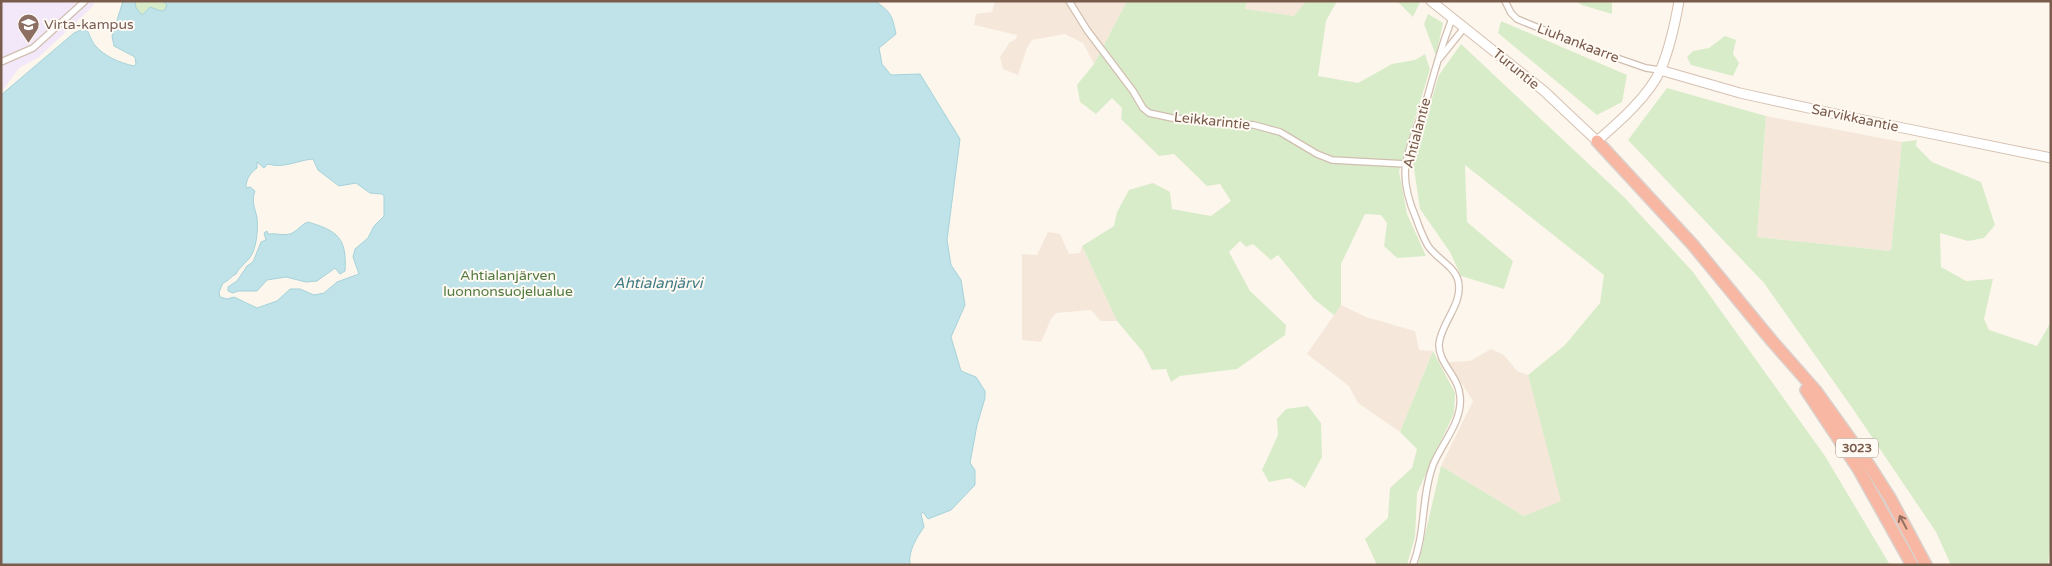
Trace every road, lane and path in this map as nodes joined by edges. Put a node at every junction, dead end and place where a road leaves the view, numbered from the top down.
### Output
1 (85, 1) edge
2 (1068, 1) edge
3 (1430, 1) edge
4 (1505, 1) edge
5 (1679, 1) edge
6 (1452, 19) junction
7 (1464, 28) junction
8 (1439, 59) junction
9 (1, 62) edge
10 (1660, 70) junction
11 (1597, 141) junction
12 (2051, 158) edge
13 (1406, 164) junction
14 (1772, 341) junction
15 (1413, 565) edge
16 (1912, 565) edge
17 (1926, 565) edge

1 - 9 street
2 - 13 street, Leikkarintie
3 - 6 main road, Turuntie
4 - 10 street, Liuhankaarre
5 - 10 main road
6 - 7 main road, Turuntie
6 - 8 street, Ahtialantie
7 - 8 street, Ahtialantie
7 - 11 main road, Turuntie
8 - 13 street, Ahtialantie
10 - 11 main road
10 - 12 main road, Sarvikkaantie
11 - 14 highway, 3023
13 - 15 street, Ahtialantie
14 - 16 highway, 3023
17 -> 14 highway, 3023

